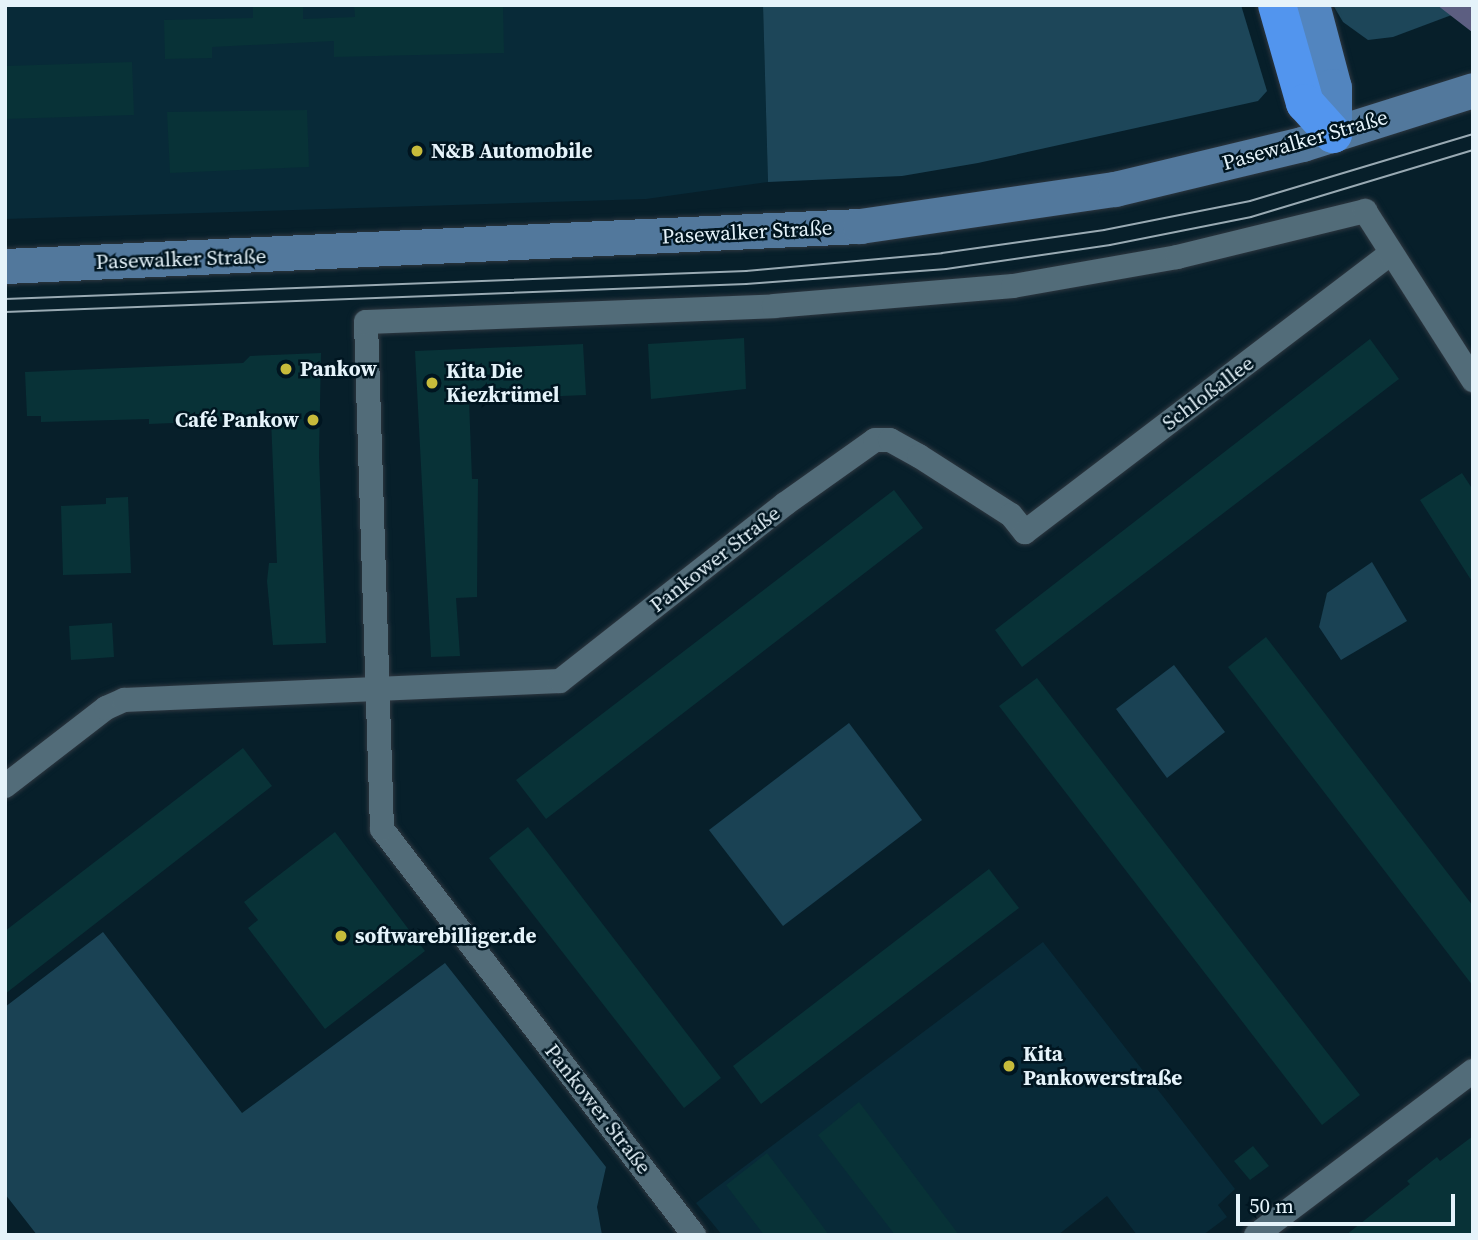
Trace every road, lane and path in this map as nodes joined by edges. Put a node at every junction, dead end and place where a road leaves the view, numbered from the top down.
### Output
1 (1277, 5) edge
2 (1311, 5) edge
3 (1473, 90) edge
4 (1333, 134) junction
5 (1391, 253) junction
6 (5, 266) edge
7 (1473, 380) edge
8 (1026, 532) joint
9 (378, 689) junction
10 (5, 786) edge
11 (1473, 1071) edge
12 (694, 1235) edge
13 (1256, 1235) edge

1 - 4 highway
2 - 4 main road
3 - 4 main road, Pasewalker Straße
4 - 6 main road, Pasewalker Straße
5 - 7 street
5 - 8 street, Schloßallee
5 - 9 street, Pankower Straße
8 - 9 street, Pankower Straße
9 - 10 street, Pankower Straße
9 - 12 street, Pankower Straße
11 - 13 street

